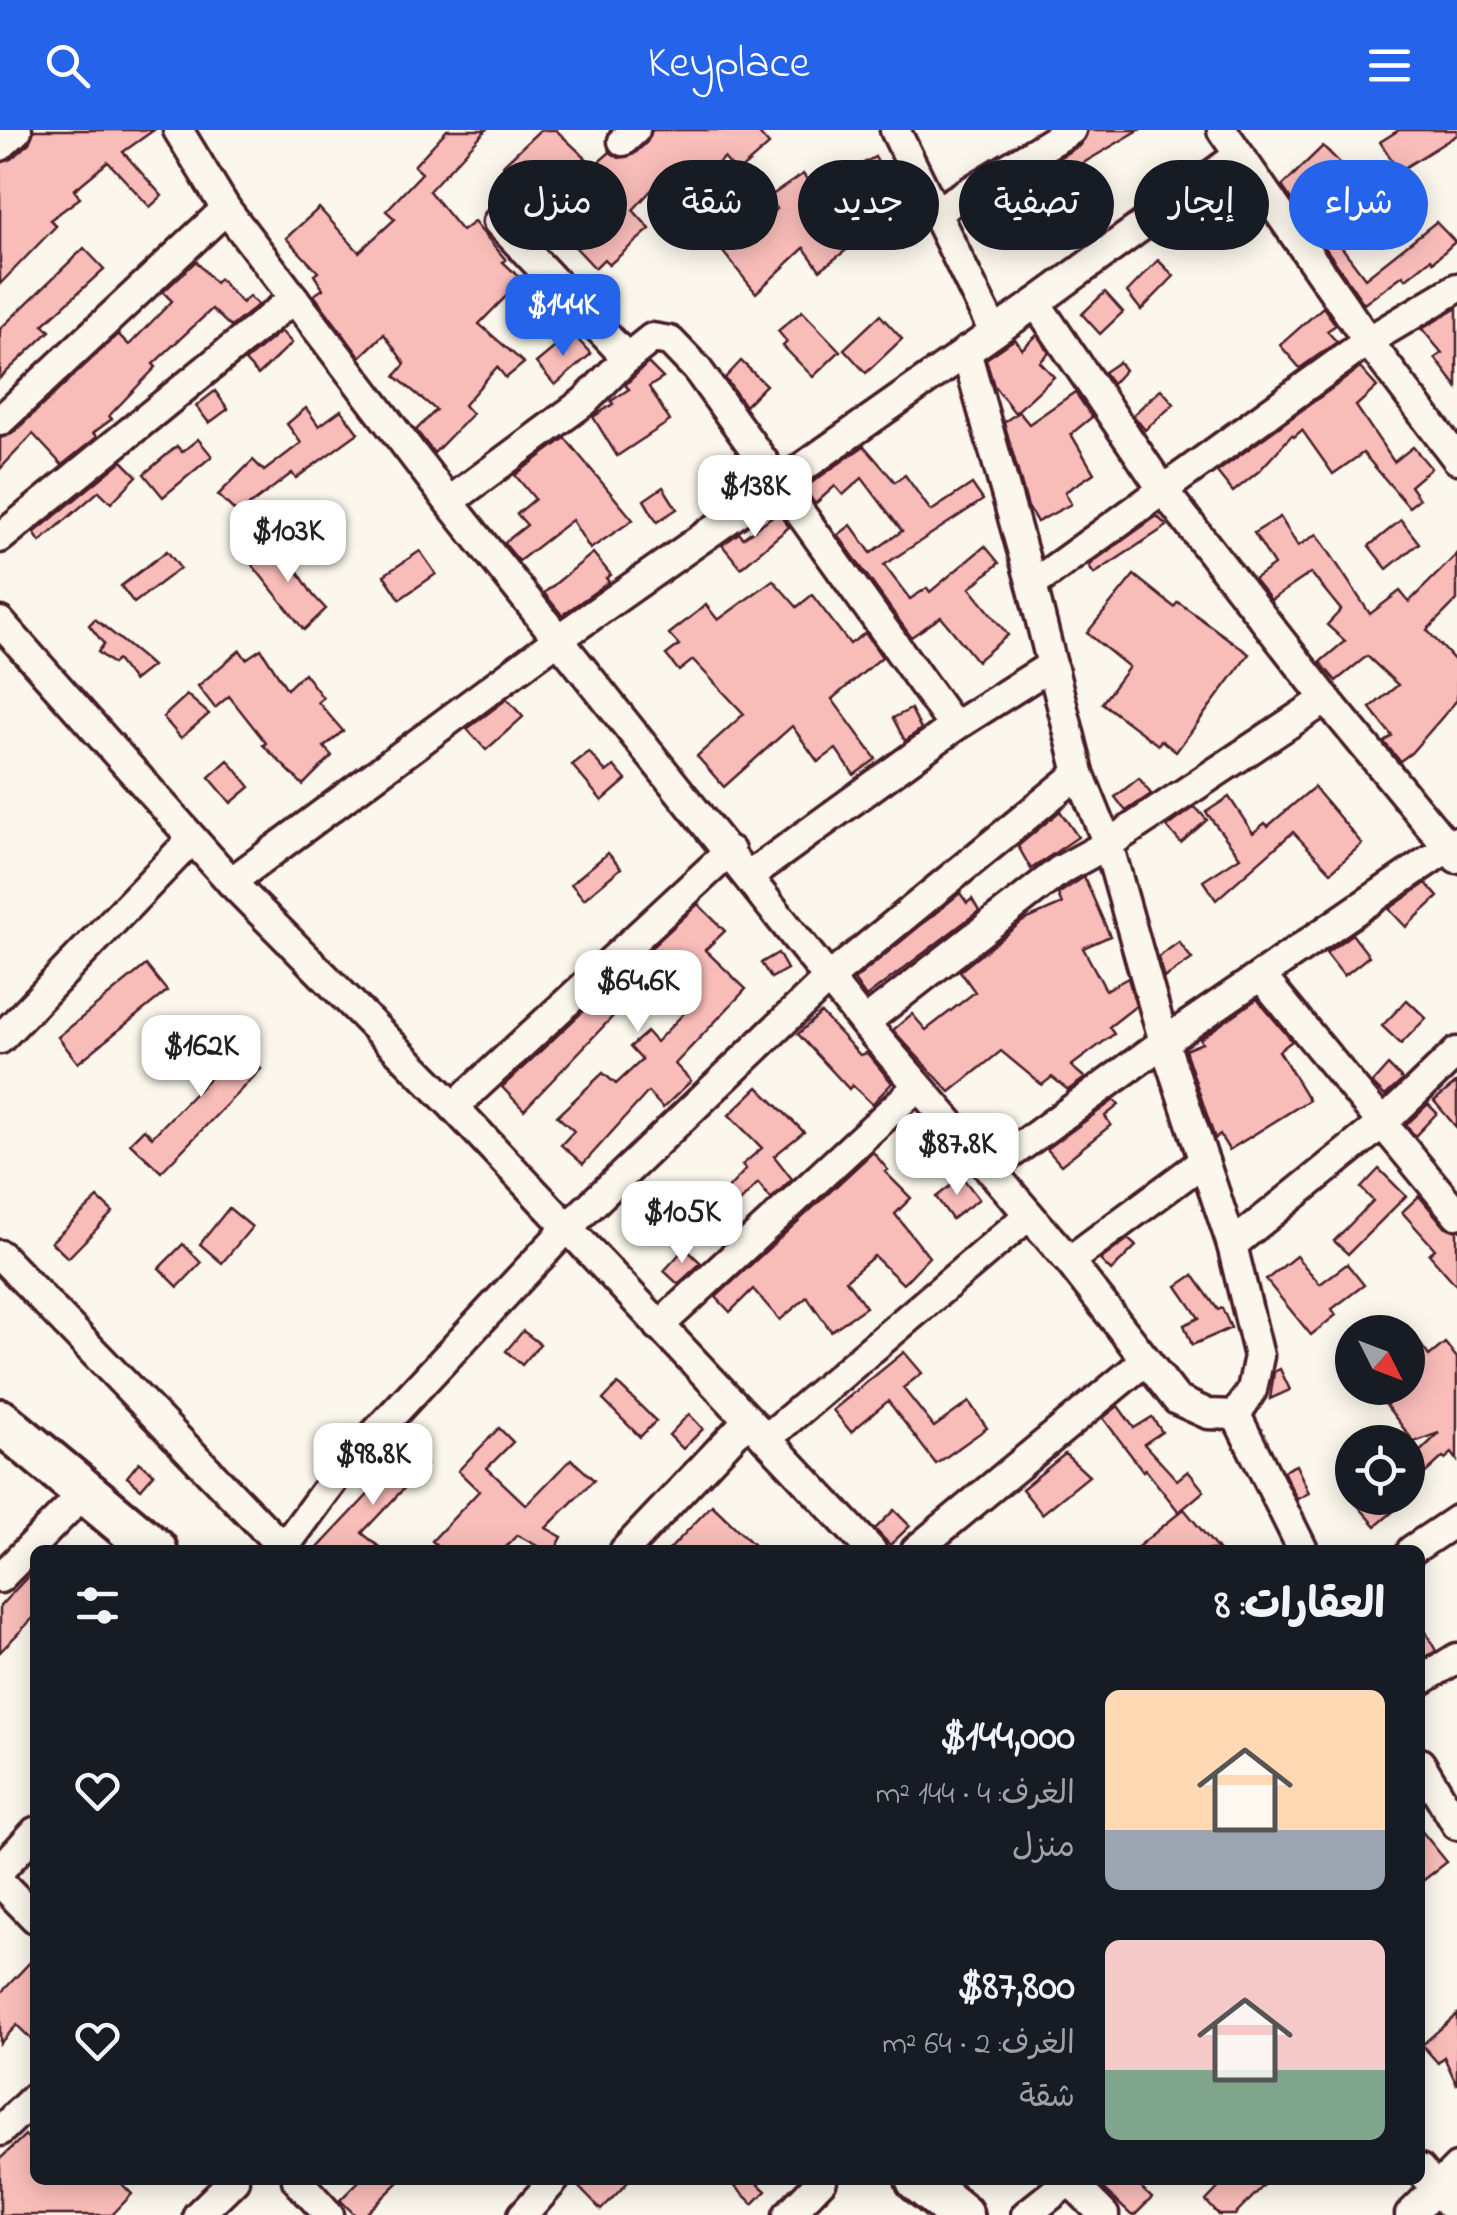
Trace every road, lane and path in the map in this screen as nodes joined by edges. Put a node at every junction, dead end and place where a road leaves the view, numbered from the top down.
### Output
1 (17, 130) edge
2 (178, 130) edge
3 (895, 130) edge
4 (1072, 130) edge
5 (1222, 130) edge
6 (0, 146) edge
7 (1238, 154) junction
8 (909, 160) edge
9 (226, 209) junction
10 (939, 210) edge
11 (939, 223) edge
12 (525, 250) edge
13 (1457, 288) edge
14 (294, 298) junction
15 (1036, 302) junction
16 (994, 332) junction
17 (1368, 341) junction
18 (966, 351) junction
19 (627, 358) junction
20 (0, 421) edge
21 (1457, 459) edge
22 (779, 485) junction
23 (1163, 490) junction
24 (448, 502) junction
25 (0, 538) edge
26 (1032, 585) junction
27 (0, 622) edge
28 (557, 640) junction
29 (1052, 665) junction
30 (1326, 699) junction
31 (954, 727) junction
32 (1079, 773) junction
33 (192, 839) junction
34 (1108, 844) junction
35 (1454, 849) edge
36 (730, 851) junction
37 (749, 876) junction
38 (231, 882) junction
39 (1261, 976) junction
40 (829, 978) junction
41 (864, 1023) junction
42 (0, 1039) edge
43 (1164, 1042) junction
44 (1457, 1052) edge
45 (918, 1086) junction
46 (454, 1106) junction
47 (1384, 1122) junction
48 (1204, 1161) junction
49 (990, 1169) junction
50 (1457, 1214) edge
51 (1029, 1215) junction
52 (566, 1229) junction
53 (1232, 1245) junction
54 (0, 1255) edge
55 (1069, 1261) junction
56 (659, 1326) junction
57 (1146, 1360) junction
58 (1236, 1414) junction
59 (0, 1421) edge
60 (757, 1429) junction
61 (84, 1492) junction
62 (1457, 1520) edge
63 (32, 1545) edge
64 (149, 1545) edge
65 (278, 1545) edge
66 (287, 1545) edge
67 (630, 1545) edge
68 (866, 1545) edge
69 (922, 1545) edge
70 (1301, 1545) edge
71 (1420, 1545) edge
72 (30, 1547) edge
73 (0, 1578) edge
74 (1457, 1658) edge
75 (1425, 1678) edge
76 (1425, 1771) edge
77 (1457, 1825) edge
78 (30, 1837) edge
79 (0, 1870) edge
80 (0, 1882) edge
81 (30, 1913) edge
82 (30, 2102) edge
83 (0, 2132) edge
84 (1457, 2168) edge
85 (1428, 2179) edge
86 (229, 2185) edge
87 (302, 2185) edge
88 (550, 2185) edge
89 (817, 2185) edge
90 (924, 2185) edge
91 (1063, 2185) edge
92 (1074, 2185) edge
93 (1457, 2213) edge
94 (198, 2215) edge
95 (329, 2215) edge
96 (524, 2215) edge
97 (788, 2215) edge
98 (961, 2215) edge
99 (1026, 2215) edge
100 (1104, 2215) edge
101 (1410, 2215) edge

1 - 6 street
2 - 9 street
3 - 8 street
4 - 10 street
5 - 7 street
7 - 15 street
7 - 17 street
9 - 14 street
9 - 20 street
11 - 16 street
12 - 19 street
13 - 17 street
14 - 24 street
14 - 25 street
15 - 16 street
15 - 23 street
16 - 18 street
17 - 21 street
17 - 23 street
18 - 22 street
18 - 26 street
19 - 22 street
19 - 24 street
22 - 28 street
22 - 31 street
23 - 26 street
23 - 30 street
24 - 28 street
26 - 29 street
27 - 33 street
28 - 36 street
28 - 38 street
29 - 31 street
29 - 32 street
30 - 34 street
30 - 35 street
31 - 37 street
32 - 34 street
32 - 40 street
33 - 38 street
33 - 42 street
34 - 41 street
34 - 43 street
35 - 39 street
36 - 37 street
36 - 46 street
37 - 40 street
38 - 46 street
39 - 43 street
39 - 47 street
40 - 41 street
40 - 52 street
41 - 45 street
43 - 48 street
43 - 49 street
44 - 47 street
45 - 49 street
45 - 56 street
46 - 52 street
47 - 50 street
47 - 53 street
48 - 53 street
48 - 55 street
49 - 51 street
51 - 55 street
51 - 60 street
52 - 56 street
52 - 66 street
53 - 58 street
54 - 65 street
55 - 57 street
56 - 60 street
57 - 58 street
57 - 69 street
58 - 70 street
59 - 61 main road
60 - 67 street
60 - 68 street
61 - 63 street
61 - 64 main road
62 - 71 street
72 - 73 street
74 - 75 street
76 - 77 street
78 - 79 street
80 - 81 street
82 - 83 street
84 - 85 street
85 - 93 street
85 - 101 street
86 - 94 street
87 - 95 street
88 - 96 street
89 - 97 street
90 - 98 main road
91 - 99 street
92 - 100 street

